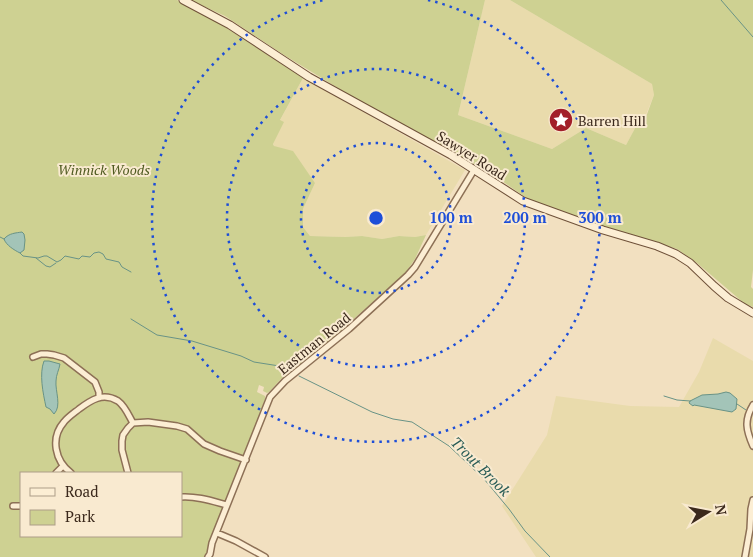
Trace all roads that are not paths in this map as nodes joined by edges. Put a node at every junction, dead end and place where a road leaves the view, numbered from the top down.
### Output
1 (183, 0) edge
2 (474, 170) junction
3 (753, 313) edge
4 (33, 357) dead end
5 (99, 397) junction
6 (753, 404) edge
7 (133, 424) junction
8 (753, 446) edge
9 (246, 460) junction
10 (63, 466) junction
11 (57, 472) edge
12 (70, 472) edge
13 (128, 472) edge
14 (182, 497) edge
15 (753, 500) edge
16 (227, 505) junction
17 (14, 506) dead end
18 (20, 506) edge
19 (216, 533) junction
20 (208, 557) edge
21 (265, 557) edge
22 (746, 557) edge

1 - 2 street, Sawyer Road
2 - 3 street, Sawyer Road
2 - 9 street, Eastman Road
4 - 5 street
5 - 7 street
5 - 10 street
6 - 8 street
7 - 9 street
7 - 13 street
9 - 16 street, Eastman Road
10 - 11 street
10 - 12 street
14 - 16 street
15 - 22 street
16 - 19 street, Eastman Road
17 - 18 street
19 - 20 street, Eastman Road
19 - 21 street

